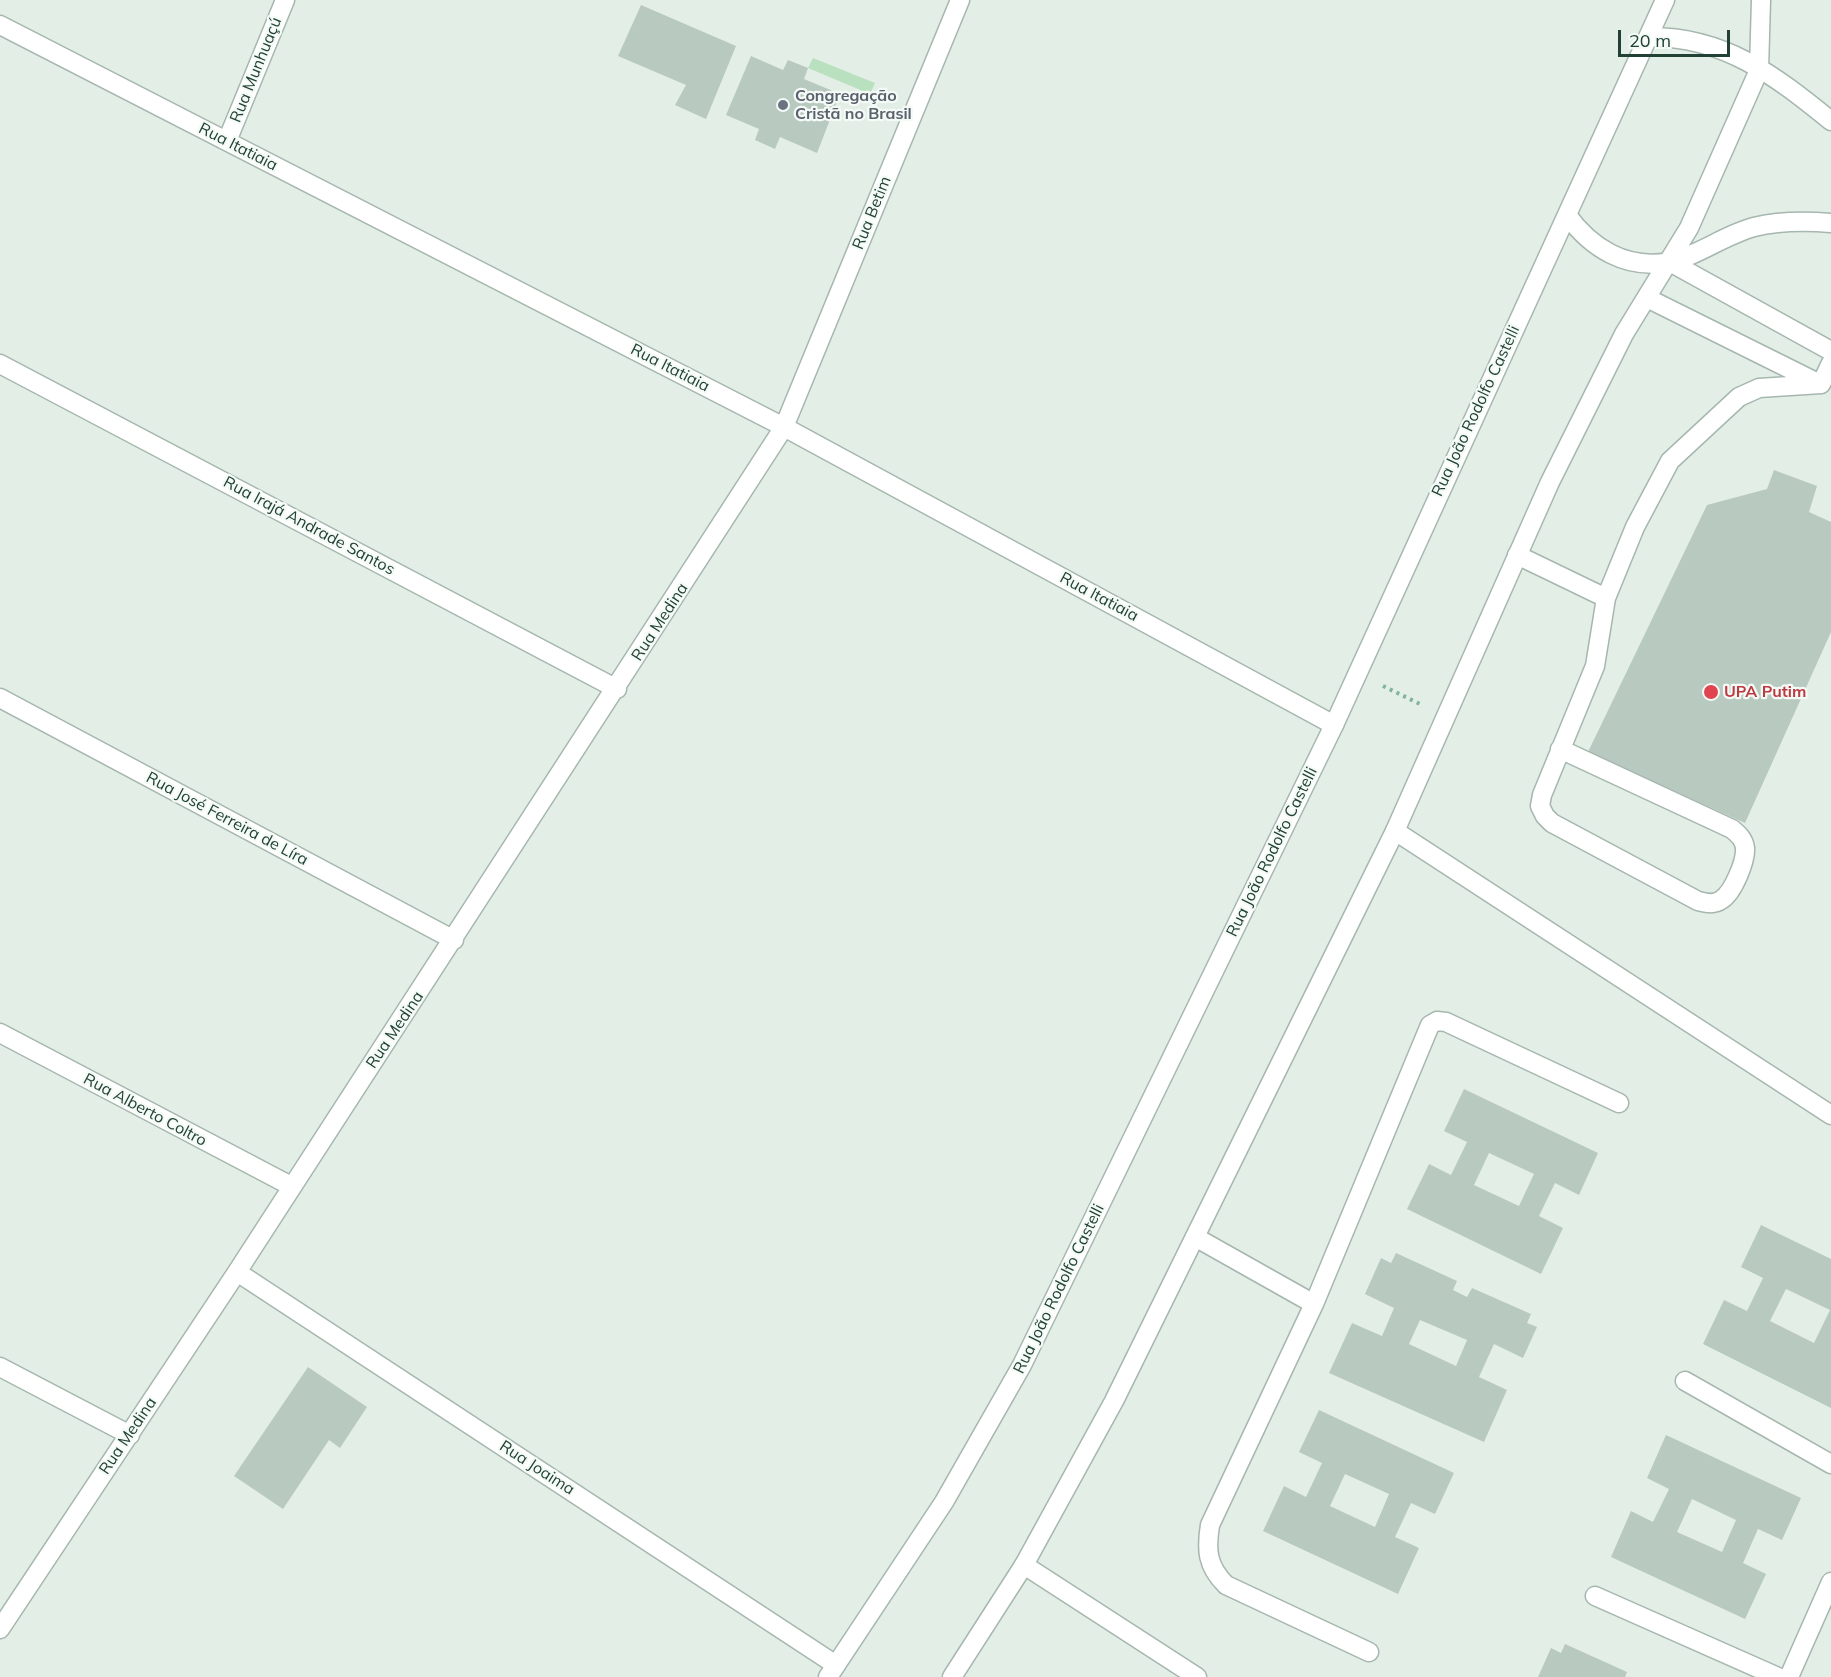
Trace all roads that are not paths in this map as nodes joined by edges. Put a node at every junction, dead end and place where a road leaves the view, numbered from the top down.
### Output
1 (285, 0) edge
2 (960, 0) edge
3 (1665, 0) edge
4 (1761, 0) edge
5 (0, 25) edge
6 (1648, 37) junction
7 (1759, 70) junction
8 (1831, 121) edge
9 (227, 141) junction
10 (1567, 215) junction
11 (1831, 223) edge
12 (1670, 262) junction
13 (1647, 298) junction
14 (1831, 351) edge
15 (1831, 363) edge
16 (0, 364) edge
17 (1826, 386) edge
18 (784, 427) junction
19 (1517, 555) junction
20 (1606, 598) junction
21 (617, 689) junction
22 (0, 698) edge
23 (1334, 725) junction
24 (1560, 749) junction
25 (1395, 831) junction
26 (454, 940) junction
27 (0, 1033) edge
28 (1619, 1103) dead end
29 (1831, 1115) edge
30 (291, 1186) junction
31 (1195, 1237) junction
32 (237, 1272) junction
33 (1314, 1304) junction
34 (0, 1367) edge
35 (1684, 1381) dead end
36 (129, 1435) junction
37 (1831, 1464) edge
38 (1024, 1565) junction
39 (1831, 1582) edge
40 (1595, 1596) dead end
41 (0, 1629) edge
42 (1369, 1652) dead end
43 (832, 1671) edge
44 (952, 1677) edge
45 (1197, 1677) edge
46 (1778, 1677) edge
47 (1789, 1677) edge

1 - 9 street, Rua Munhuaçú
2 - 18 street, Rua Betim
3 - 6 street, Rua João Rodolfo Castelli
4 - 7 street
5 - 9 street, Rua Itatiaia
6 - 7 street
6 - 10 street, Rua João Rodolfo Castelli
7 - 8 street
7 - 12 street
9 - 18 street, Rua Itatiaia
10 - 12 street
10 - 23 street, Rua João Rodolfo Castelli
11 - 12 street
12 - 13 street
12 - 14 street
13 - 17 street
13 - 19 street
15 - 17 street
16 - 21 street, Rua Irajá Andrade Santos
17 - 20 street
18 - 21 street, Rua Medina
18 - 23 street, Rua Itatiaia
19 - 20 street
19 - 25 street
20 - 24 street
21 - 26 street, Rua Medina
22 - 26 street, Rua José Ferreira de Líra
23 - 43 street, Rua João Rodolfo Castelli
24 - 24 street
25 - 29 street
25 - 31 street
26 - 30 street, Rua Medina
27 - 30 street, Rua Alberto Coltro
28 - 33 street
30 - 32 street, Rua Medina
31 - 33 street
31 - 38 street
32 - 36 street, Rua Medina
32 - 43 street, Rua Joaima
33 - 42 street
34 - 36 street
35 - 37 street
36 - 41 street, Rua Medina
38 - 44 street
38 - 45 street
39 - 47 street
40 - 46 street

